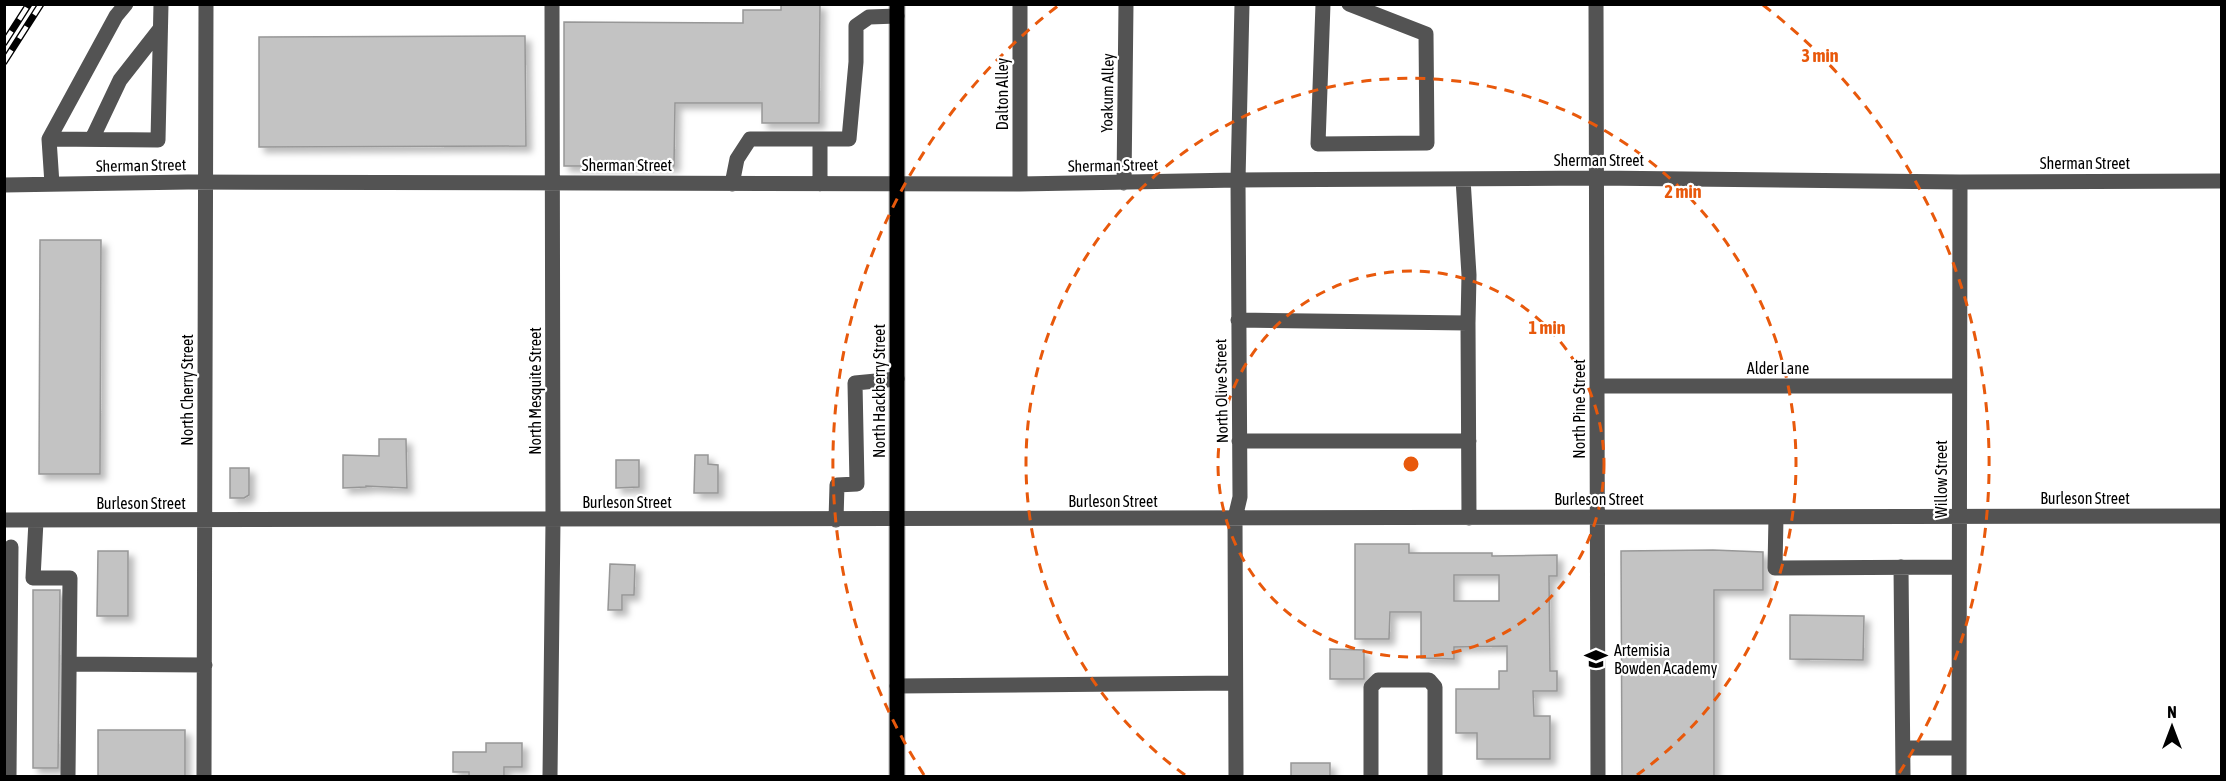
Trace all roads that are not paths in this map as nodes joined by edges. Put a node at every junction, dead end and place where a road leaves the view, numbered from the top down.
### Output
1 (126, 4) edge
2 (161, 4) edge
3 (206, 4) edge
4 (552, 4) edge
5 (1020, 4) edge
6 (1126, 4) edge
7 (1242, 4) edge
8 (1323, 4) edge
9 (1349, 4) edge
10 (1596, 4) edge
11 (897, 10) edge
12 (160, 29) junction
13 (49, 139) junction
14 (92, 139) junction
15 (820, 139) junction
16 (1596, 178) junction
17 (1463, 179) junction
18 (1238, 180) junction
19 (2222, 181) edge
20 (205, 182) junction
21 (1960, 182) junction
22 (552, 183) junction
23 (1124, 183) junction
24 (52, 184) junction
25 (732, 184) junction
26 (820, 184) junction
27 (1020, 184) junction
28 (4, 185) edge
29 (897, 185) junction
30 (1238, 320) junction
31 (1467, 323) junction
32 (897, 379) junction
33 (1597, 386) junction
34 (1959, 386) junction
35 (1239, 441) junction
36 (1469, 441) junction
37 (1959, 516) junction
38 (2222, 516) edge
39 (1598, 517) junction
40 (1776, 517) junction
41 (1235, 518) junction
42 (1469, 518) junction
43 (4, 520) edge
44 (836, 520) junction
45 (897, 520) junction
46 (36, 521) junction
47 (204, 521) junction
48 (553, 521) junction
49 (8, 547) edge
50 (34, 548) junction
51 (1901, 567) junction
52 (1959, 567) junction
53 (69, 664) junction
54 (205, 665) junction
55 (1235, 683) junction
56 (897, 686) junction
57 (1903, 748) junction
58 (1959, 748) junction
59 (9, 777) edge
60 (68, 777) edge
61 (204, 777) edge
62 (550, 777) edge
63 (897, 777) edge
64 (1236, 777) edge
65 (1371, 777) edge
66 (1435, 777) edge
67 (1598, 777) edge
68 (1904, 777) edge
69 (1959, 777) edge

1 - 13 street
2 - 12 street
3 - 20 street, North Cherry Street
4 - 22 street, North Mesquite Street
5 - 27 street, Dalton Alley
6 - 23 street, Yoakum Alley
7 - 18 street, North Olive Street
8 - 9 street
10 - 16 street, North Pine Street
11 - 15 street
11 - 29 main road, North Hackberry Street
12 - 14 street
12 - 14 street
13 - 14 street
13 - 24 street
15 - 25 street
15 - 26 street
16 - 17 street, Sherman Street
16 - 21 street, Sherman Street
16 - 33 street, North Pine Street
17 - 18 street, Sherman Street
17 - 31 street
18 - 23 street, Sherman Street
18 - 30 street, North Olive Street
19 - 21 street, Sherman Street
20 - 22 street, Sherman Street
20 - 24 street, Sherman Street
20 - 47 street, North Cherry Street
21 - 34 street, Willow Street
22 - 25 street, Sherman Street
22 - 48 street, North Mesquite Street
23 - 27 street, Sherman Street
24 - 28 street, Sherman Street
25 - 26 street, Sherman Street
26 - 29 street, Sherman Street
27 - 29 street, Sherman Street
29 - 32 main road, North Hackberry Street
30 - 31 street
30 - 35 street, North Olive Street
31 - 36 street
32 - 44 street
32 - 45 main road, North Hackberry Street
33 - 34 street, Alder Lane
33 - 39 street, North Pine Street
34 - 37 street, Willow Street
35 - 36 street
35 - 41 street, North Olive Street
36 - 42 street
37 - 38 street, Burleson Street
37 - 40 street, Burleson Street
37 - 52 street, Willow Street
39 - 40 street, Burleson Street
39 - 42 street, Burleson Street
39 - 67 street, North Pine Street
40 - 51 street
41 - 42 street, Burleson Street
41 - 45 street, Burleson Street
41 - 55 street, North Olive Street
43 - 46 street, Burleson Street
44 - 45 street, Burleson Street
44 - 48 street, Burleson Street
45 - 56 main road, North Hackberry Street
46 - 47 street, Burleson Street
46 - 50 street
47 - 48 street, Burleson Street
47 - 54 street, North Cherry Street
48 - 62 street, North Mesquite Street
49 - 50 street
49 - 59 street
50 - 53 street
51 - 52 street
51 - 57 street
52 - 58 street, Willow Street
53 - 54 street
53 - 60 street
54 - 61 street, North Cherry Street
55 - 56 street
55 - 64 street, North Olive Street
56 - 63 main road, North Hackberry Street
57 - 58 street
57 - 68 street
58 - 69 street, Willow Street
65 - 66 street

